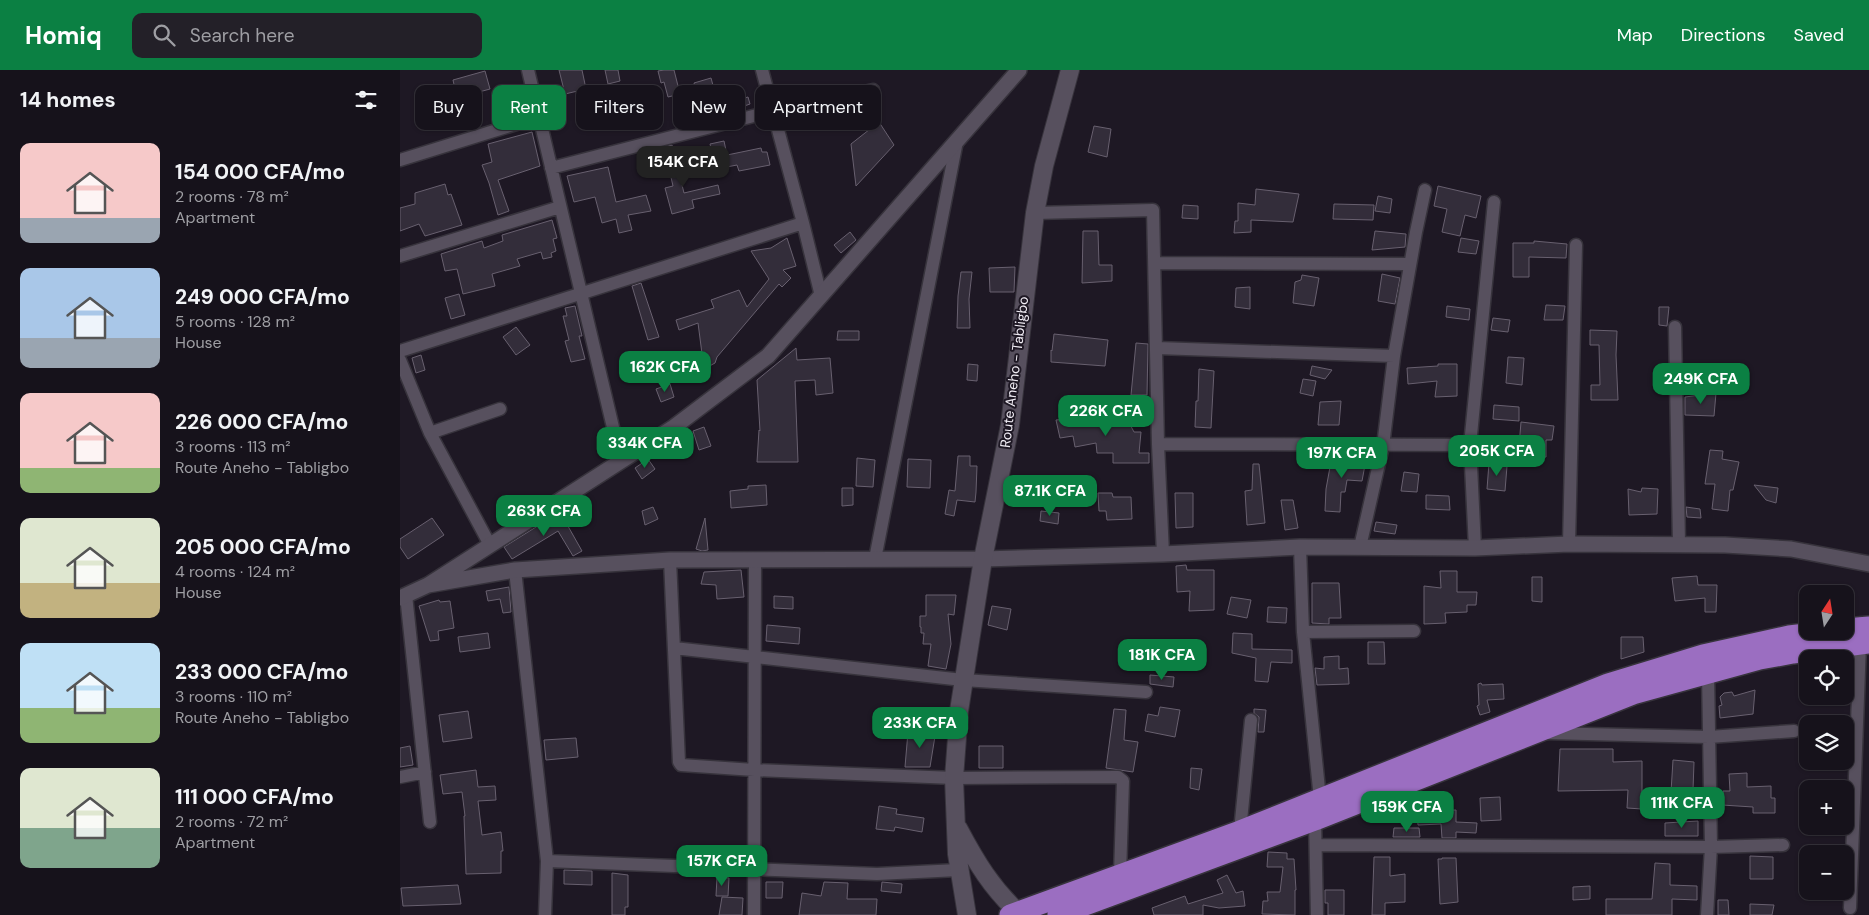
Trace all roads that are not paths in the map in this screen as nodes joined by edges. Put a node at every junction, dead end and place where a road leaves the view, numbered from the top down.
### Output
1 (528, 70) edge
2 (762, 70) edge
3 (1019, 70) edge
4 (1070, 70) edge
5 (532, 85) edge
6 (766, 85) edge
7 (755, 116) edge
8 (497, 130) edge
9 (542, 130) edge
10 (778, 130) edge
11 (957, 141) junction
12 (400, 160) edge
13 (551, 168) junction
14 (1425, 190) dead end
15 (1494, 202) dead end
16 (560, 208) junction
17 (1036, 213) junction
18 (803, 223) junction
19 (1576, 245) dead end
20 (400, 256) edge
21 (1155, 263) junction
22 (1410, 264) junction
23 (581, 294) junction
24 (821, 296) junction
25 (1675, 327) dead end
26 (1157, 348) junction
27 (400, 351) edge
28 (1394, 356) junction
29 (400, 360) edge
30 (500, 409) dead end
31 (430, 433) junction
32 (1158, 444) junction
33 (1470, 445) junction
34 (1383, 446) junction
35 (621, 461) junction
36 (1569, 544) junction
37 (1680, 544) junction
38 (490, 545) junction
39 (1300, 547) junction
40 (1360, 547) junction
41 (1475, 548) junction
42 (1164, 554) junction
43 (983, 559) junction
44 (670, 560) junction
45 (755, 560) junction
46 (875, 560) junction
47 (1869, 564) edge
48 (515, 570) junction
49 (428, 585) junction
50 (403, 597) edge
51 (1414, 631) dead end
52 (1303, 632) junction
53 (1854, 633) edge
54 (1799, 635) edge
55 (1866, 638) edge
56 (674, 648) junction
57 (755, 656) junction
58 (1708, 673) junction
59 (963, 680) junction
60 (1146, 692) dead end
61 (1251, 720) dead end
62 (1794, 731) dead end
63 (1536, 733) junction
64 (1709, 737) junction
65 (754, 770) junction
66 (425, 772) junction
67 (400, 778) edge
68 (954, 778) junction
69 (1320, 799) junction
70 (1315, 820) junction
71 (430, 822) dead end
72 (957, 826) junction
73 (1240, 831) junction
74 (1316, 844) junction
75 (1783, 845) dead end
76 (1711, 847) junction
77 (547, 861) junction
78 (754, 869) junction
79 (958, 870) junction
80 (1120, 874) junction
81 (1850, 908) dead end
82 (1016, 914) edge
83 (545, 915) edge
84 (754, 915) edge
85 (967, 915) edge
86 (1058, 915) edge
87 (1317, 915) edge
88 (1707, 915) edge

1 - 5 street
2 - 6 street
3 - 11 street
4 - 17 main road, Route Aneho - Tabligbo
7 - 13 street
8 - 12 street
9 - 13 street
10 - 18 street
11 - 24 street
11 - 46 street
13 - 16 street
14 - 22 street
15 - 33 street
16 - 20 street
16 - 23 street
17 - 21 street
17 - 43 main road, Route Aneho - Tabligbo
18 - 23 street
18 - 24 street
19 - 36 street
21 - 22 street
21 - 26 street
22 - 28 street
23 - 27 street
23 - 35 street
24 - 35 street
25 - 37 street
26 - 28 street
26 - 32 street
28 - 34 street
29 - 31 street
30 - 31 street
31 - 38 street
32 - 34 street
32 - 42 street
33 - 34 street
33 - 41 street
34 - 40 street
35 - 38 street
36 - 37 street
36 - 41 street
37 - 47 street
38 - 49 street
39 - 40 street
39 - 42 street
39 - 52 street
40 - 41 street
42 - 43 street
43 - 46 street
43 - 59 main road, Route Aneho - Tabligbo
44 - 45 street
44 - 48 street
44 - 56 street
45 - 46 street
45 - 57 street
48 - 49 street
48 - 77 street
49 - 50 street
50 - 66 street
51 - 52 street
52 - 69 street
53 - 55 highway
54 - 69 highway
55 - 58 highway
55 - 81 street
56 - 57 street
56 - 65 street
57 - 59 street
57 - 65 street
58 - 63 highway
58 - 64 street
59 - 60 street
59 - 68 main road, Route Aneho - Tabligbo
61 - 73 street
62 - 64 street
63 - 64 street
63 - 70 highway
64 - 76 street
65 - 68 street
65 - 78 street
66 - 67 street
66 - 71 street
68 - 72 main road, Route Aneho - Tabligbo
68 - 80 street
69 - 73 highway
70 - 74 street
70 - 86 highway
72 - 79 main road, Route Aneho - Tabligbo
72 - 82 main road
73 - 80 highway
74 - 76 street
74 - 87 street
75 - 76 street
76 - 88 street
77 - 78 street
77 - 83 street
78 - 79 street
78 - 84 street
79 - 85 main road, Route Aneho - Tabligbo
80 - 82 highway

